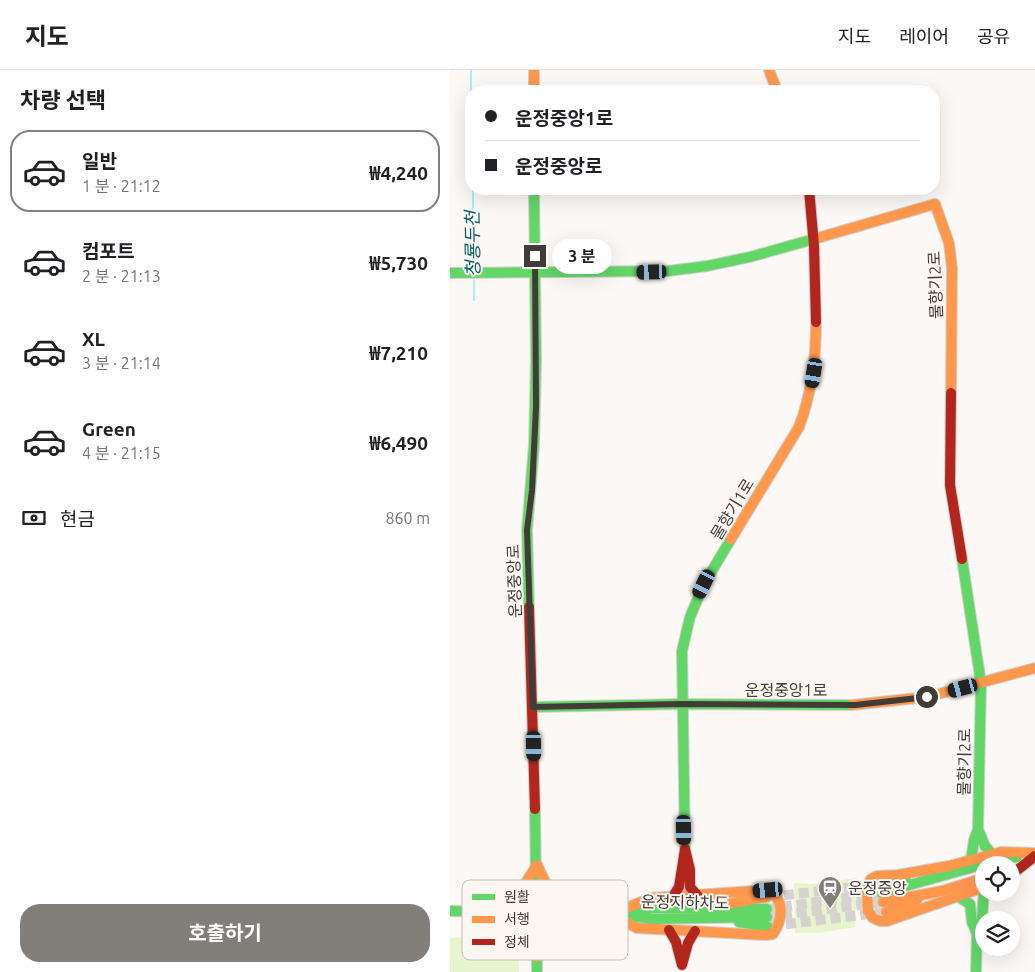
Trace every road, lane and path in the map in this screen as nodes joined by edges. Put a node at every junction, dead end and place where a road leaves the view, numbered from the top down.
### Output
1 (534, 70) edge
2 (769, 70) edge
3 (534, 85) edge
4 (774, 85) edge
5 (534, 195) edge
6 (810, 195) edge
7 (815, 238) junction
8 (450, 272) edge
9 (535, 273) junction
10 (1035, 668) edge
11 (981, 683) junction
12 (682, 704) junction
13 (533, 707) junction
14 (978, 829) junction
15 (685, 849) junction
16 (992, 854) junction
17 (1035, 854) edge
18 (1020, 856) edge
19 (971, 860) junction
20 (1020, 863) edge
21 (537, 865) junction
22 (975, 867) edge
23 (1020, 868) edge
24 (529, 880) edge
25 (537, 880) edge
26 (544, 880) edge
27 (975, 881) edge
28 (975, 891) edge
29 (698, 896) junction
30 (957, 896) junction
31 (767, 897) tunnel mouth
32 (672, 898) junction
33 (628, 907) edge
34 (701, 908) junction
35 (628, 914) edge
36 (628, 915) edge
37 (628, 923) edge
38 (669, 930) junction
39 (695, 931) junction
40 (975, 931) edge
41 (976, 956) edge
42 (682, 968) edge
43 (976, 972) edge

1 - 3 street
2 - 4 street
5 - 9 street, 운정중앙로
6 - 7 street, 물향기1로
7 - 9 street, 물향기2로
7 - 11 street, 물향기2로
7 - 12 street, 물향기1로
8 - 9 street, 물향기2로
9 - 13 street, 운정중앙로
10 - 11 street, 운정중앙1로
11 - 12 street, 운정중앙1로
11 - 14 street, 물향기2로
12 - 13 street, 운정중앙1로
12 - 15 street, 물향기1로
13 - 21 street, 운정중앙로
14 - 16 street
14 - 19 street, 물향기2로
15 - 29 street
15 - 32 street
16 - 17 street
16 - 19 street
17 - 18 street
17 - 20 street
17 - 23 street
19 - 30 street
21 - 24 street
21 - 25 street, 운정중앙로
21 - 26 street
22 - 27 street
28 - 30 street
29 - 32 street
29 - 39 street
30 - 40 street
31 - 34 street
32 - 33 street
34 - 35 street, 운정지하차도
34 - 36 street, 운정지하차도
37 - 38 street
38 - 39 street
38 - 42 street
39 - 42 street
41 - 43 street

